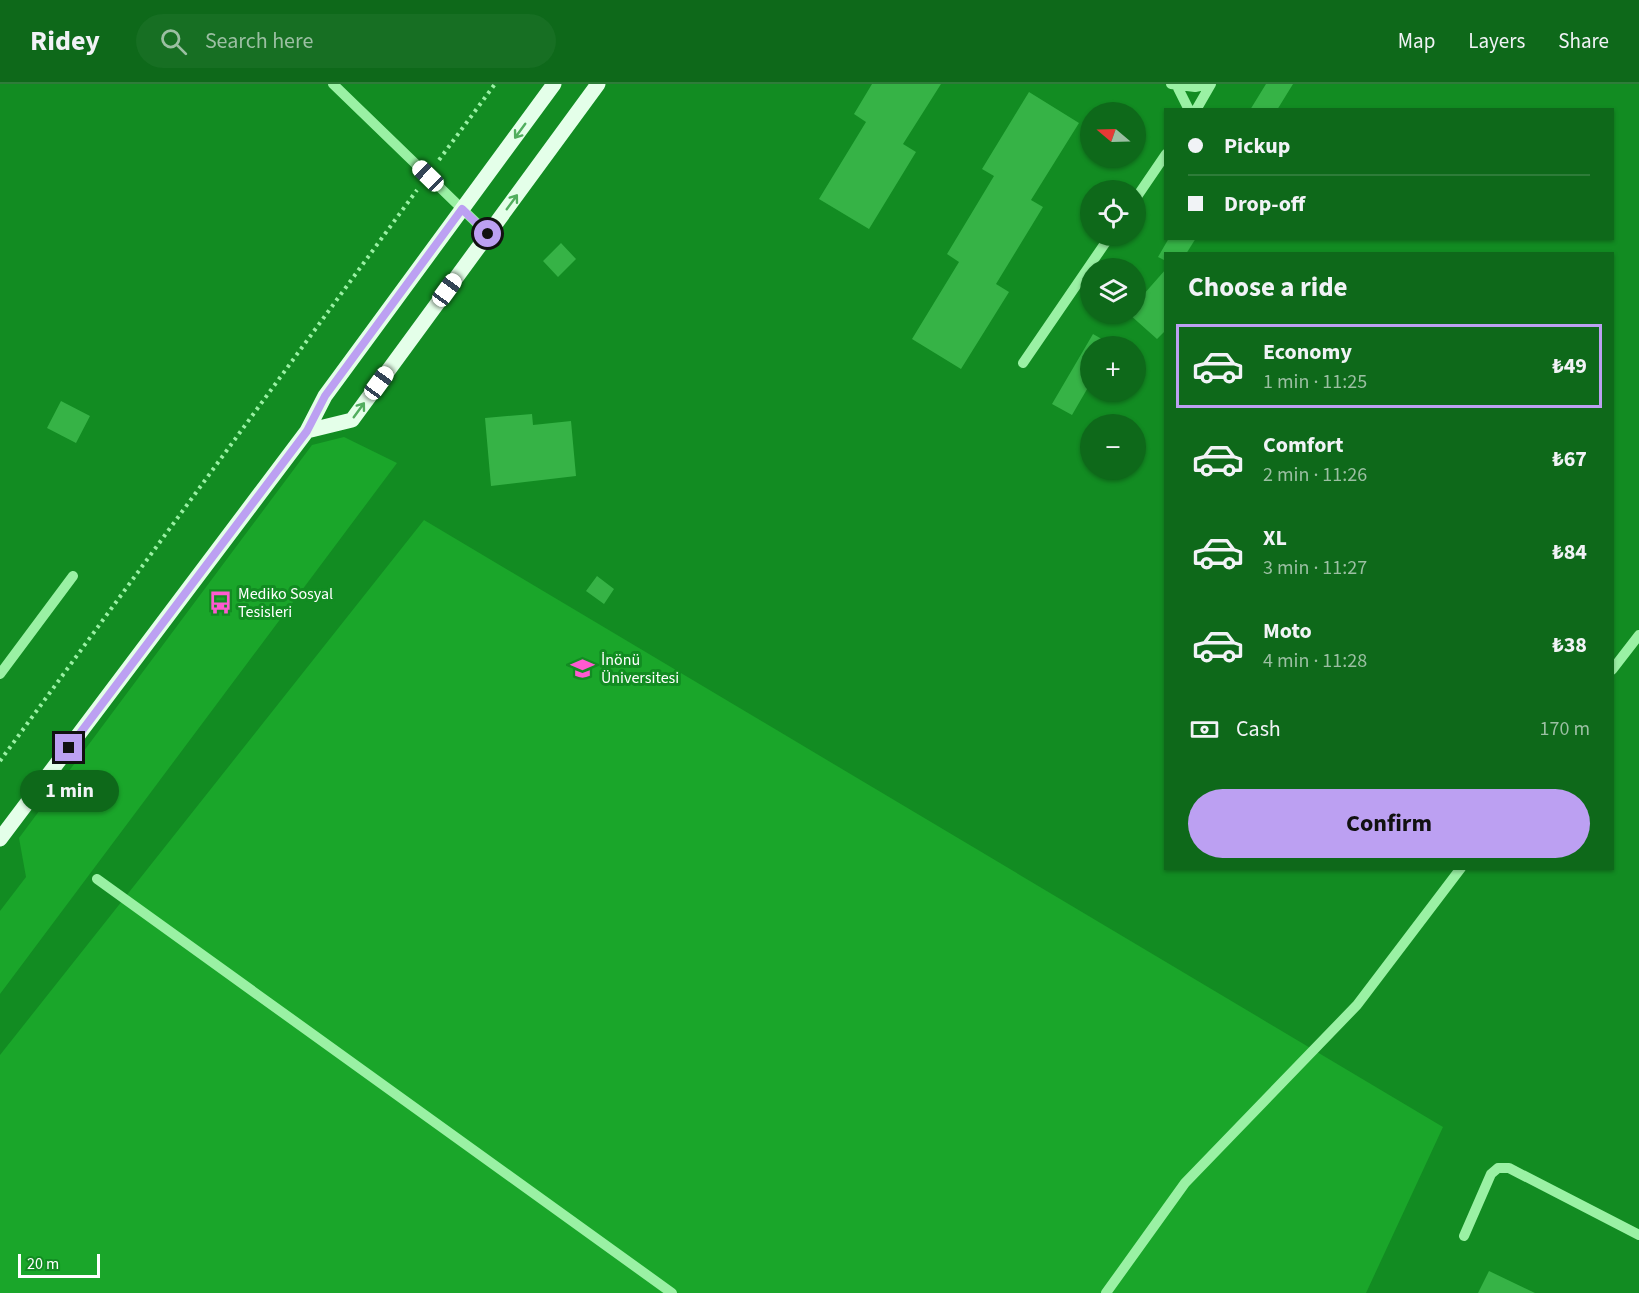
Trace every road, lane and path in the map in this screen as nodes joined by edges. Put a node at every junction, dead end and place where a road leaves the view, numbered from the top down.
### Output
1 (333, 84) edge
2 (495, 84) edge
3 (554, 84) edge
4 (598, 84) edge
5 (1210, 84) edge
6 (1174, 85) edge
7 (1189, 108) edge
8 (1197, 108) edge
9 (1164, 157) edge
10 (428, 176) junction
11 (1146, 183) edge
12 (462, 209) junction
13 (488, 234) junction
14 (1103, 246) edge
15 (1023, 363) dead end
16 (307, 431) junction
17 (73, 576) dead end
18 (1639, 635) edge
19 (1614, 667) edge
20 (0, 674) edge
21 (0, 761) edge
22 (0, 839) edge
23 (1459, 870) edge
24 (97, 879) dead end
25 (1639, 1235) edge
26 (1464, 1236) dead end
27 (672, 1293) edge
28 (1106, 1293) edge

1 - 10 street
2 - 10 path
3 -> 12 main road
13 -> 4 main road
5 - 6 street
5 - 8 street
6 - 7 street
9 - 11 street
10 - 12 street
10 - 21 path
12 - 13 street
12 - 16 main road
16 -> 13 main road
14 - 15 street
16 - 22 main road
17 - 20 street
18 - 19 street
23 - 28 street
24 - 27 street
25 - 26 street

